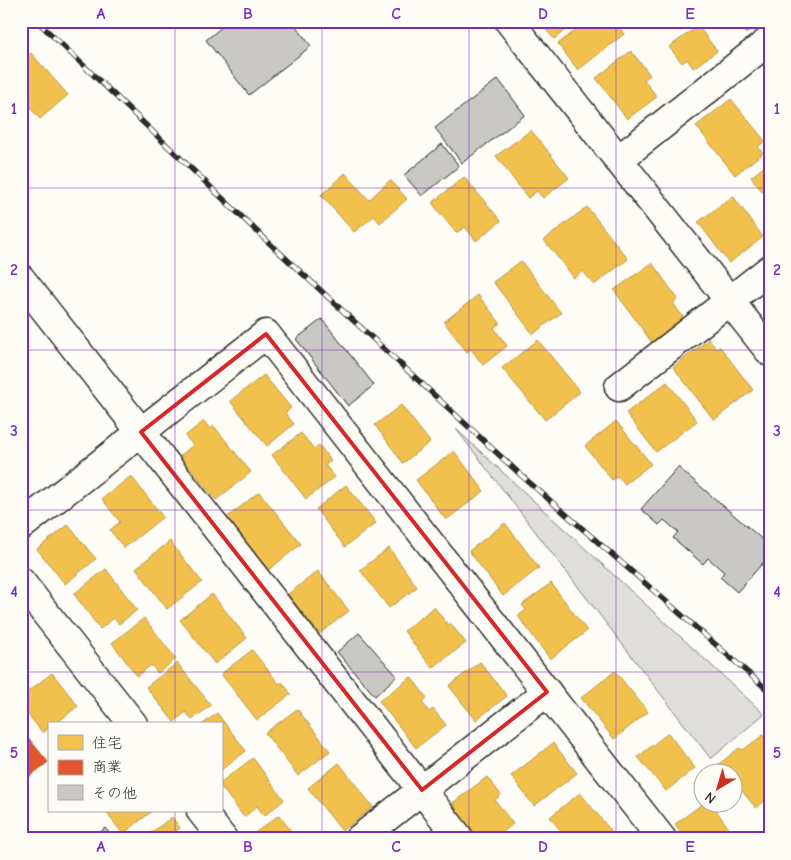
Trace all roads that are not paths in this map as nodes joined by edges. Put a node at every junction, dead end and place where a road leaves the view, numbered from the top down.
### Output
1 (508, 21) edge
2 (770, 40) edge
3 (618, 160) junction
4 (770, 269) edge
5 (21, 279) edge
6 (729, 300) junction
7 (770, 352) edge
8 (619, 387) dead end
9 (141, 432) junction
10 (21, 526) edge
11 (21, 582) edge
12 (547, 692) junction
13 (130, 722) edge
14 (422, 790) junction
15 (202, 812) edge
16 (223, 839) edge
17 (359, 839) edge
18 (460, 839) edge
19 (662, 839) edge

1 - 3 street
2 - 3 street
3 - 6 street
4 - 6 street
5 - 9 street
6 - 7 street
6 - 8 street
9 - 10 street
9 - 12 street
9 - 14 street
11 - 13 street
12 - 14 street
12 - 19 street
14 - 17 street
14 - 18 street
15 - 16 street

